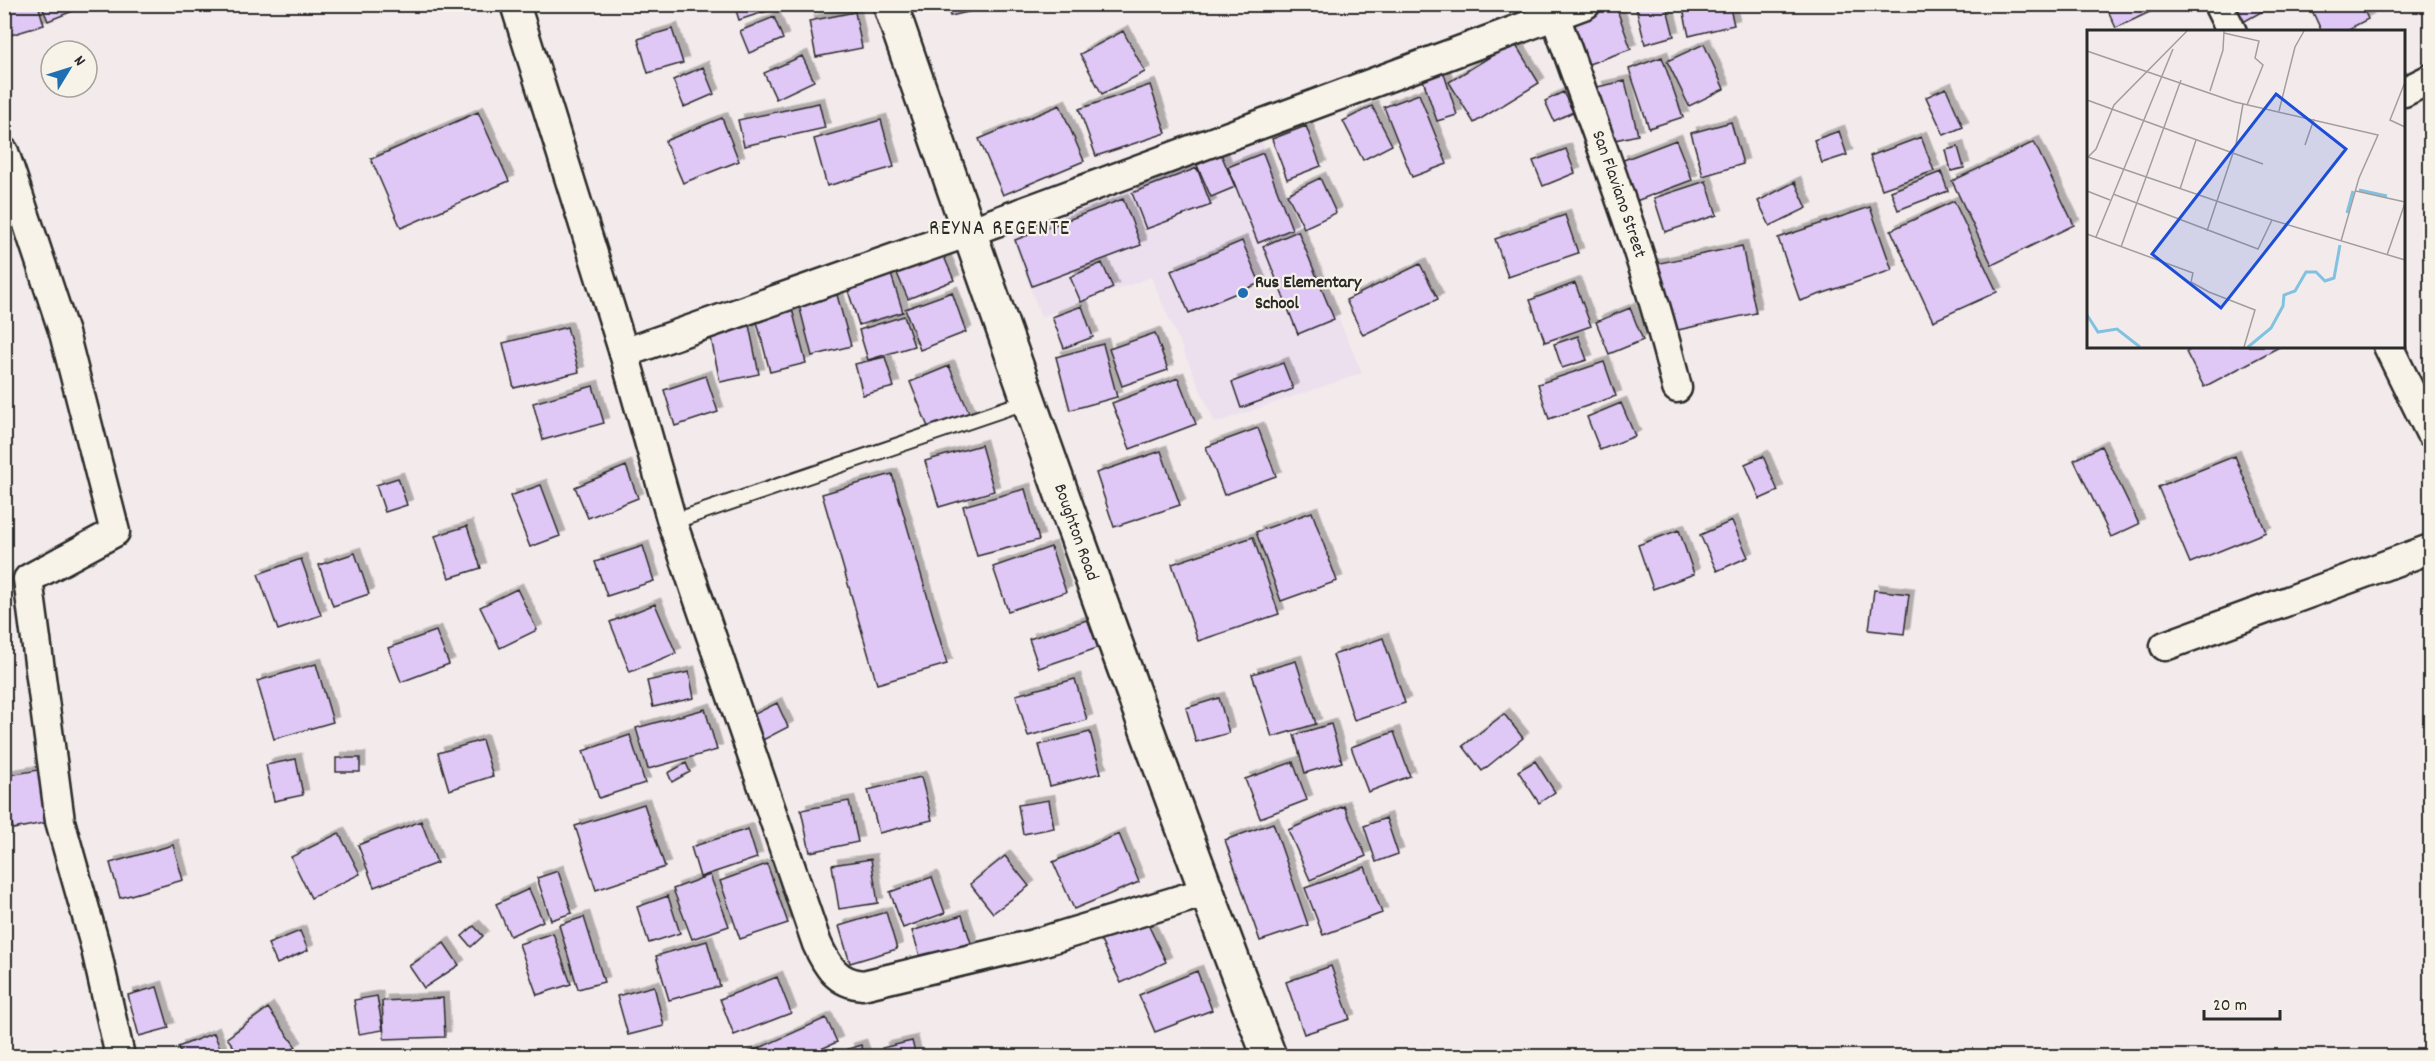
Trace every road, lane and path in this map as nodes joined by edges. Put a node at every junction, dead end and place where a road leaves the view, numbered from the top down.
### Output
1 (515, 4) edge
2 (890, 4) edge
3 (1586, 4) edge
4 (2218, 4) edge
5 (1552, 10) edge
6 (2231, 30) edge
7 (2430, 79) edge
8 (2405, 91) edge
9 (4, 152) edge
10 (969, 232) junction
11 (2389, 348) edge
12 (624, 353) junction
13 (1677, 388) dead end
14 (1030, 401) junction
15 (2430, 432) edge
16 (672, 522) junction
17 (2430, 549) edge
18 (2165, 646) dead end
19 (1206, 892) junction
20 (120, 1056) edge
21 (1269, 1056) edge

1 - 12 street
2 - 10 main road, Boughton Road
3 - 5 street
4 - 6 street
5 - 10 street
5 - 13 street, San Flaviano Street
7 - 8 street
9 - 20 street
10 - 12 street
10 - 14 main road, Boughton Road
11 - 15 street
12 - 16 street
14 - 16 lane
14 - 19 main road, Boughton Road
16 - 19 street
17 - 18 street
19 - 21 main road, Boughton Road

